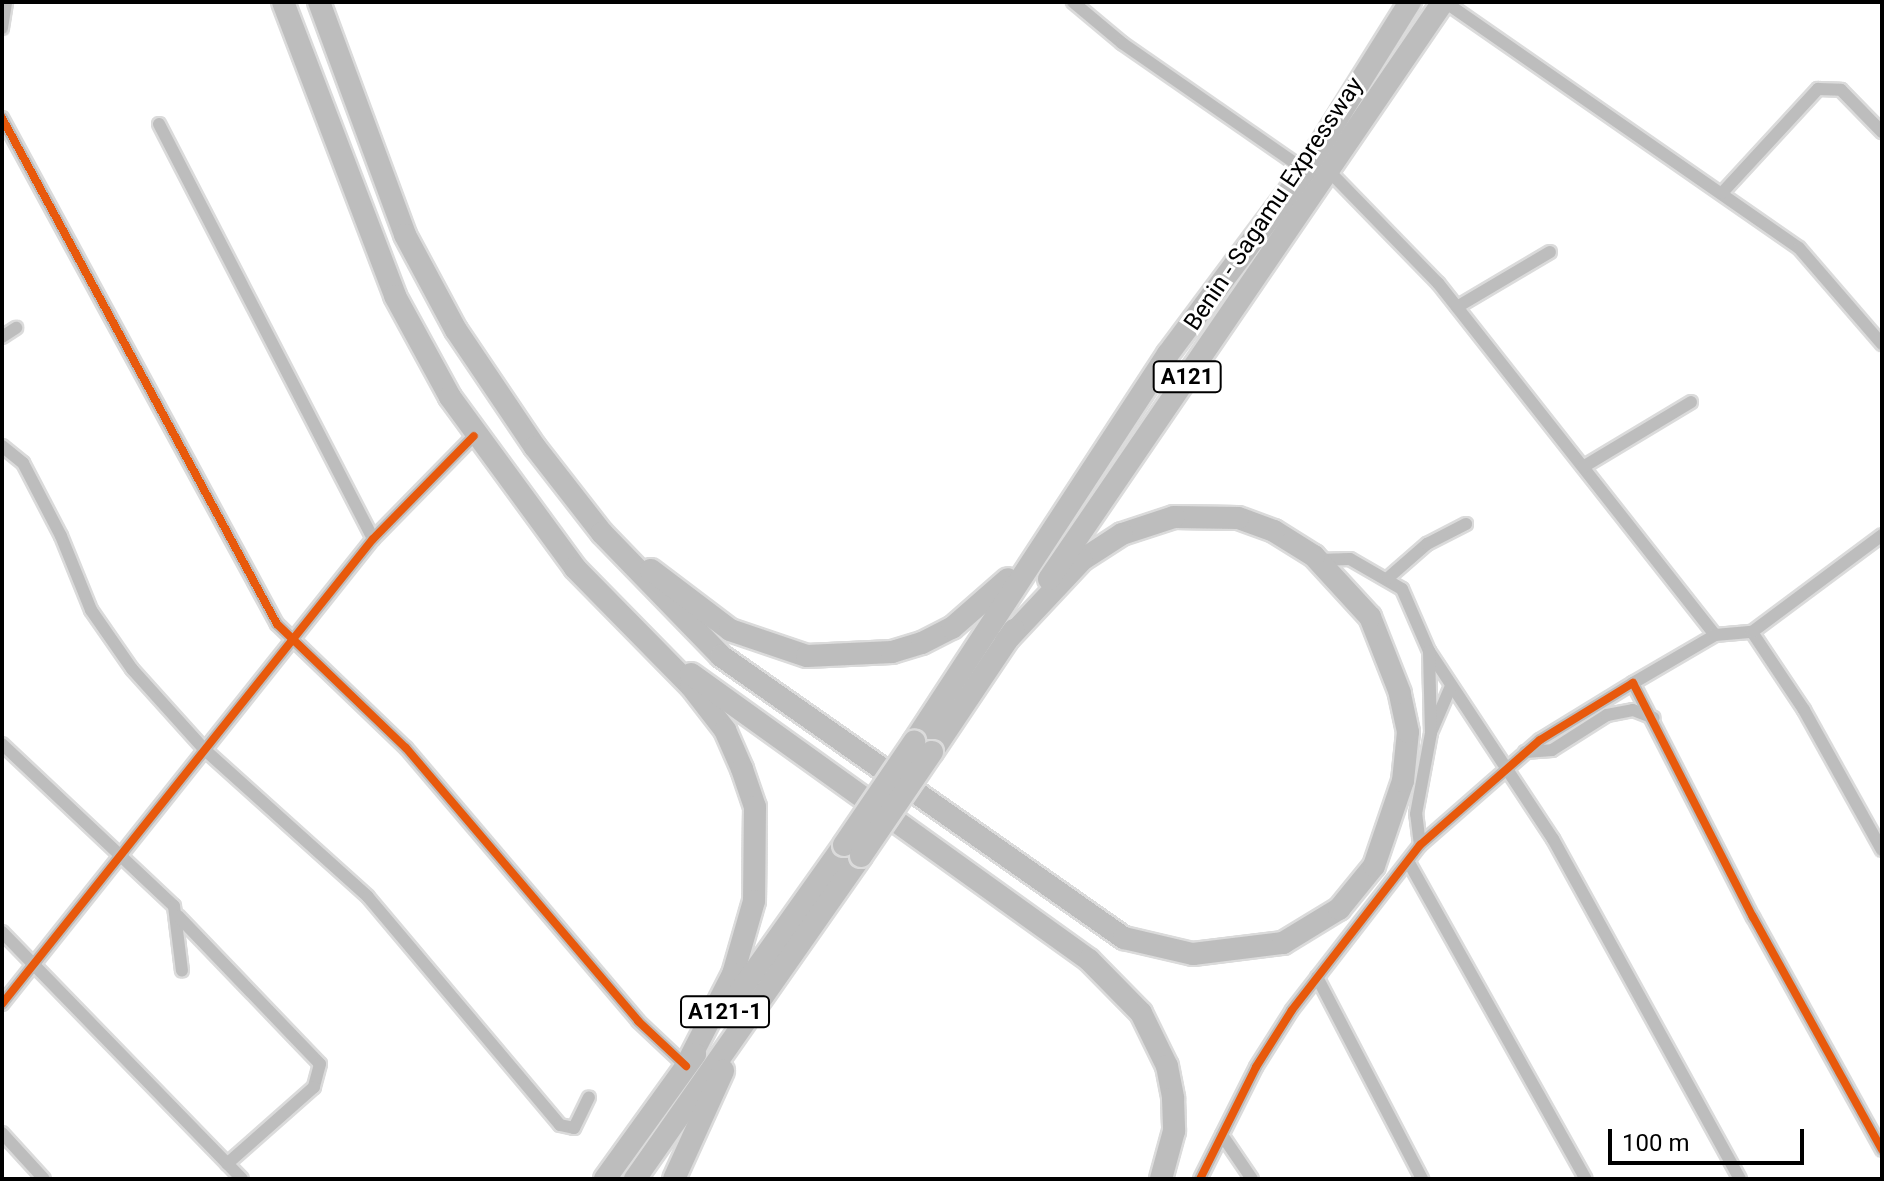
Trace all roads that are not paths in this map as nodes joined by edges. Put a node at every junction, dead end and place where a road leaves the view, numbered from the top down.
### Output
1 (22, 2) edge
2 (283, 2) edge
3 (319, 2) edge
4 (1073, 2) edge
5 (1410, 2) edge
6 (1444, 2) edge
7 (7, 6) edge
8 (2, 28) edge
9 (2, 118) edge
10 (159, 124) dead end
11 (1882, 132) edge
12 (1305, 170) junction
13 (1328, 170) junction
14 (1722, 193) junction
15 (1550, 252) dead end
16 (1457, 307) junction
17 (16, 328) dead end
18 (2, 337) edge
19 (1882, 344) edge
20 (1691, 402) dead end
21 (474, 436) junction
22 (2, 446) edge
23 (1583, 467) junction
24 (1071, 501) junction
25 (1466, 524) dead end
26 (602, 533) junction
27 (1878, 538) edge
28 (373, 539) junction
29 (1882, 554) edge
30 (1318, 560) junction
31 (1388, 578) junction
32 (637, 631) junction
33 (1752, 632) junction
34 (1715, 635) junction
35 (293, 640) junction
36 (1006, 641) junction
37 (1429, 651) junction
38 (1633, 683) junction
39 (1451, 686) junction
40 (1654, 718) junction
41 (1431, 733) junction
42 (2, 744) edge
43 (923, 747) junction
44 (205, 750) junction
45 (1525, 752) junction
46 (1507, 767) junction
47 (1420, 845) junction
48 (1882, 850) edge
49 (853, 851) junction
50 (118, 856) junction
51 (1408, 861) junction
52 (178, 916) junction
53 (2, 932) edge
54 (32, 963) junction
55 (182, 971) dead end
56 (1317, 977) junction
57 (759, 999) junction
58 (2, 1004) edge
59 (686, 1066) junction
60 (589, 1097) dead end
61 (2, 1133) edge
62 (1222, 1135) junction
63 (1882, 1150) edge
64 (227, 1164) junction
65 (44, 1179) edge
66 (242, 1179) edge
67 (605, 1179) edge
68 (635, 1179) edge
69 (674, 1179) edge
70 (1161, 1179) edge
71 (1200, 1179) edge
72 (1252, 1179) edge
73 (1422, 1179) edge
74 (1586, 1179) edge
75 (1740, 1179) edge

1 - 7 street
2 - 21 highway
3 - 26 highway
4 - 12 street
5 - 12 highway, A121
6 - 13 highway, Benin - Sagamu Expressway / A121
6 - 14 street
7 - 8 street
9 - 35 street
10 - 28 street
11 - 14 street
12 - 24 highway, A121
13 - 16 street
13 - 36 highway, Benin - Sagamu Expressway / A121
14 - 19 street
15 - 16 street
16 - 23 street
17 - 18 street
20 - 23 street
21 - 28 street
21 - 32 highway
22 - 44 street
23 - 34 street
24 - 26 highway
24 - 43 highway, A121
25 - 31 street
26 - 30 highway
27 - 29 street
27 - 33 street
28 - 35 street
30 - 31 street
30 - 36 highway
31 - 37 street
32 - 59 highway
32 - 70 highway
33 - 34 street
33 - 48 street
34 - 38 street
35 - 44 street
35 - 59 street
36 - 43 highway, Benin - Sagamu Expressway / A121
37 - 39 street
37 - 41 street
38 - 40 street
38 - 45 street
39 - 41 street
39 - 46 street
40 - 45 street
40 - 63 street
41 - 47 street
42 - 50 street
43 - 49 highway, A121, bridge
44 - 50 street
44 - 60 street
45 - 46 street
46 - 47 street
46 - 75 street
47 - 51 street
49 - 57 highway, A121-1
49 - 59 highway, A121-1
50 - 52 street
50 - 54 street
51 - 56 street
51 - 74 street
52 - 55 street
52 - 64 street
53 - 54 street
54 - 58 street
54 - 64 street
56 - 62 street
56 - 73 street
57 - 68 highway, A121-1
57 - 69 highway
59 - 67 highway, A121-1
61 - 65 street
62 - 71 street
62 - 72 street
64 - 66 street

